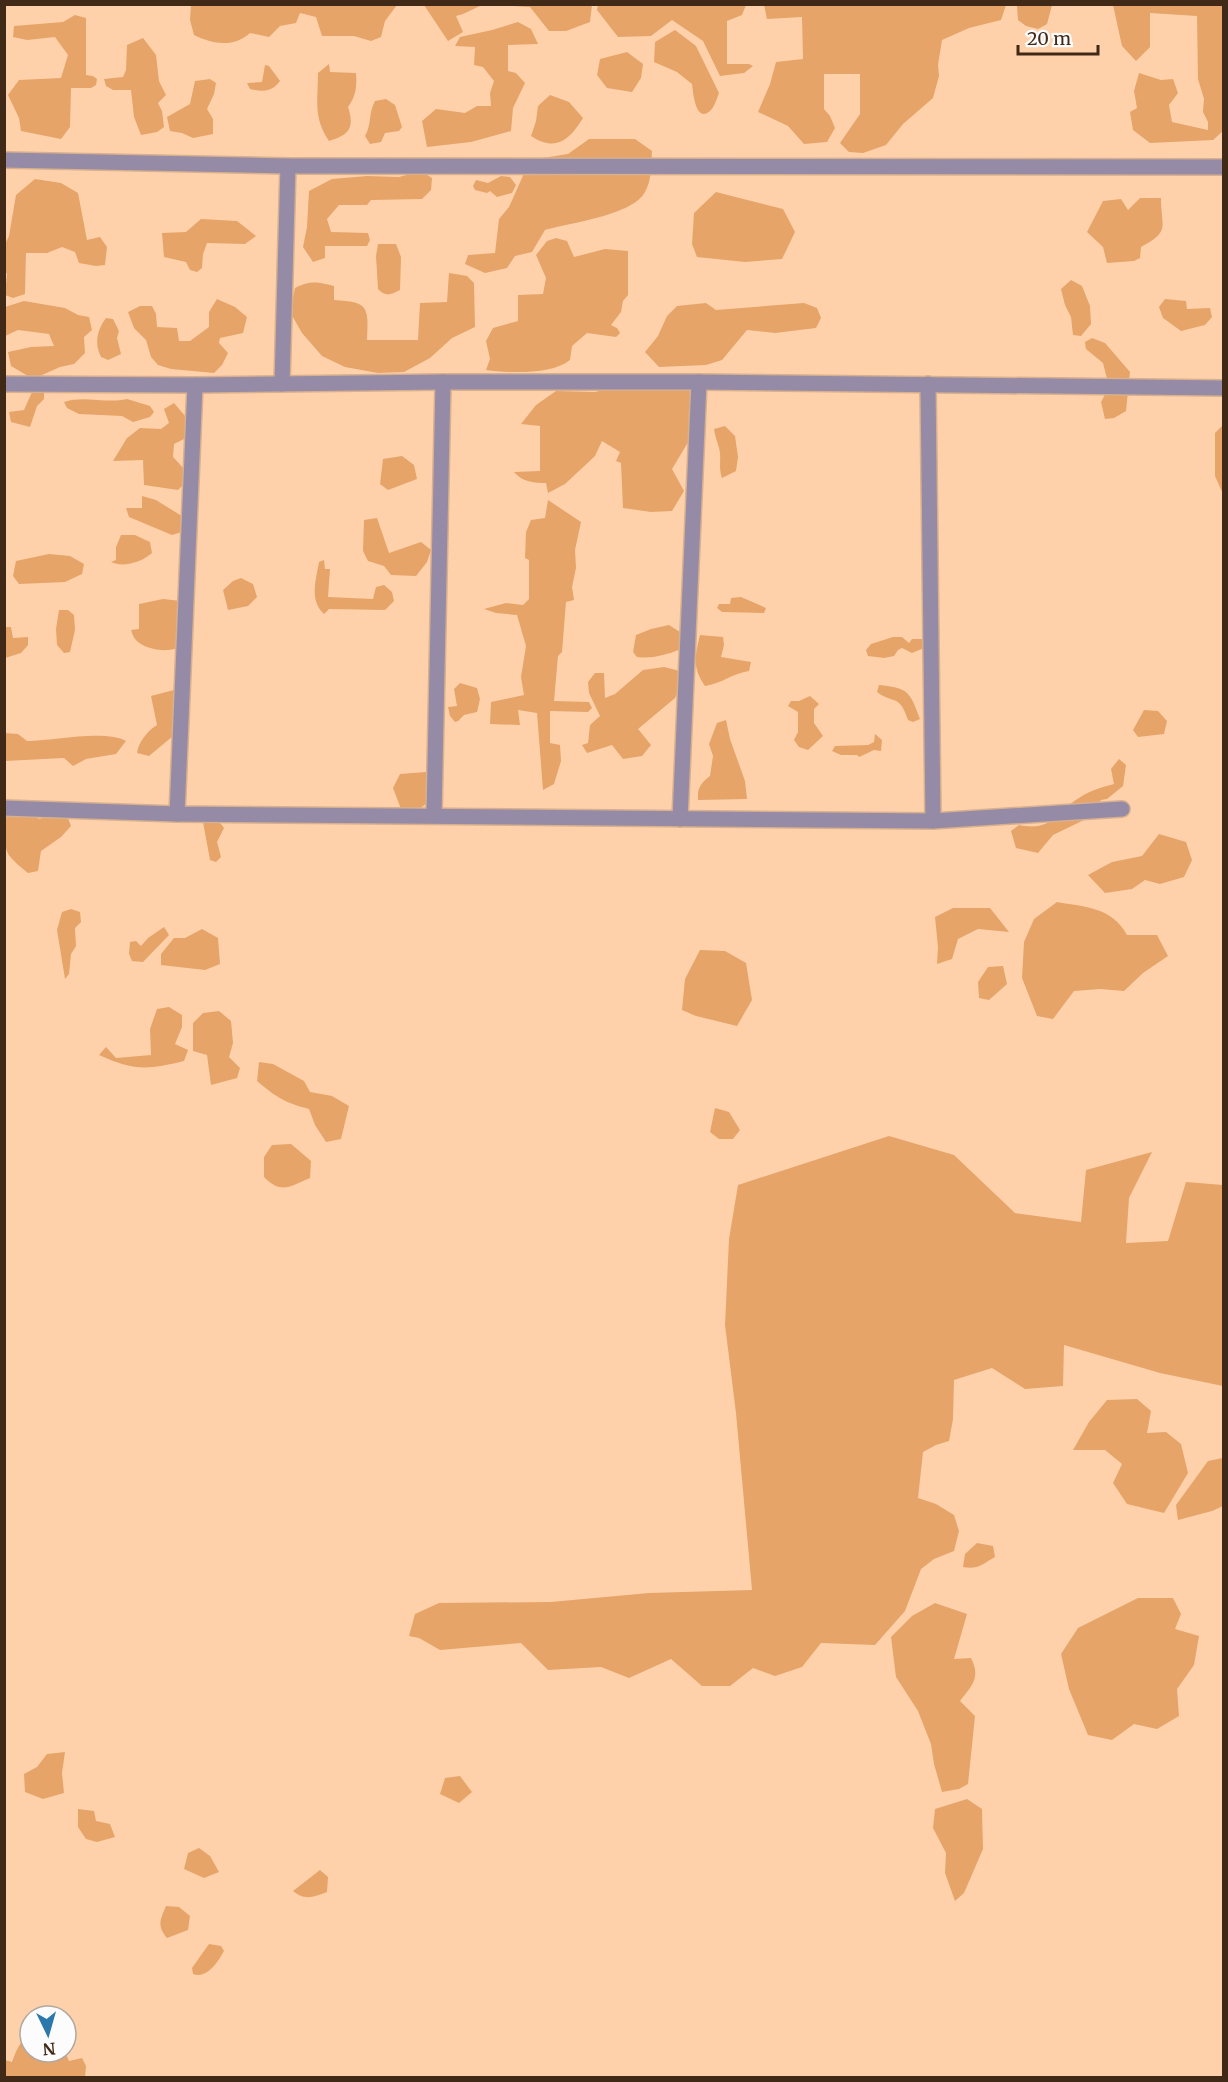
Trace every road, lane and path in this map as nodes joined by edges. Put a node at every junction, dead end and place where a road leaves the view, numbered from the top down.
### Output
1 (4, 160) edge
2 (288, 166) junction
3 (1224, 166) edge
4 (443, 382) junction
5 (699, 382) junction
6 (4, 384) edge
7 (282, 384) junction
8 (928, 384) junction
9 (195, 385) junction
10 (1224, 388) edge
11 (4, 808) edge
12 (1122, 809) dead end
13 (177, 814) junction
14 (434, 815) junction
15 (680, 819) junction
16 (933, 821) junction

1 - 2 street
2 - 3 street
2 - 7 street
4 - 5 street
4 - 7 street
4 - 14 street
5 - 8 street
5 - 15 street
6 - 9 street
7 - 9 street
8 - 10 street
8 - 16 street
9 - 13 street
11 - 13 street
12 - 16 street
13 - 14 street
14 - 15 street
15 - 16 street

